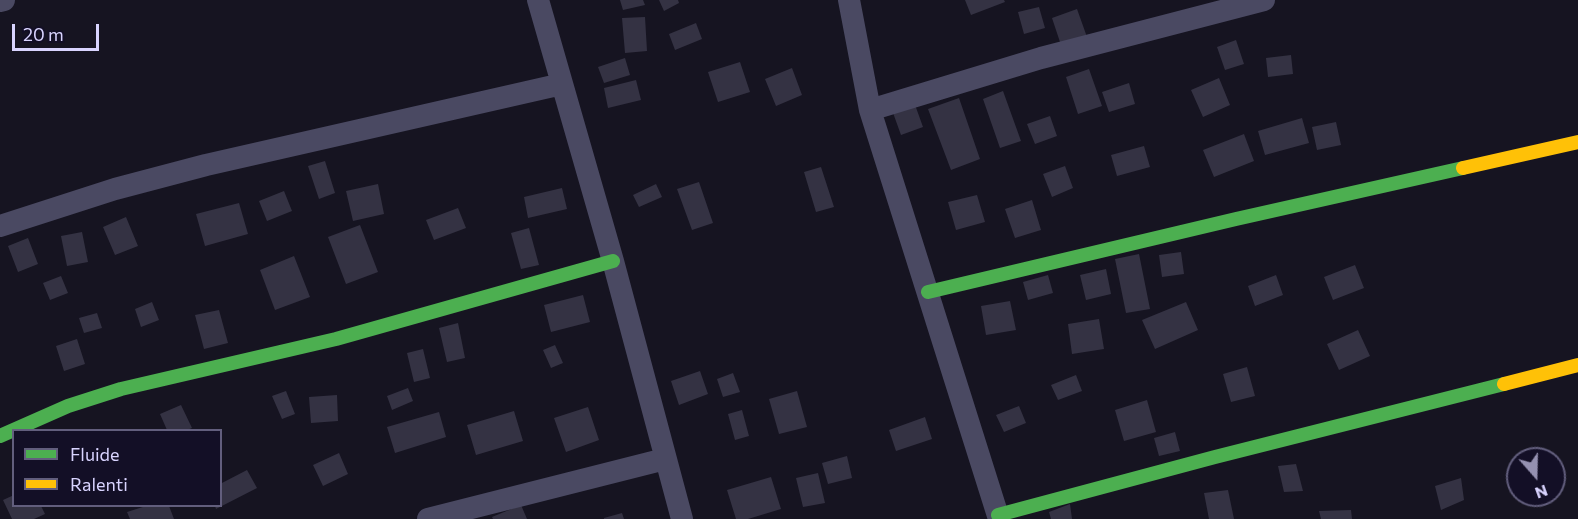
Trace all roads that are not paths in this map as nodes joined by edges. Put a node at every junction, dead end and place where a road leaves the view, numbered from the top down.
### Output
1 (538, 0) edge
2 (849, 0) edge
3 (1264, 0) edge
4 (562, 84) junction
5 (870, 110) junction
6 (1578, 142) edge
7 (0, 226) edge
8 (613, 261) junction
9 (928, 292) junction
10 (1578, 365) edge
11 (16, 429) edge
12 (665, 459) junction
13 (999, 517) edge
14 (428, 519) edge
15 (682, 519) edge

1 - 4 street
2 - 5 street
3 - 5 street
4 - 7 street
4 - 8 street
5 - 9 street
6 - 9 street
8 - 11 street
8 - 12 street
9 - 13 street
10 - 13 street
12 - 14 street
12 - 15 street

